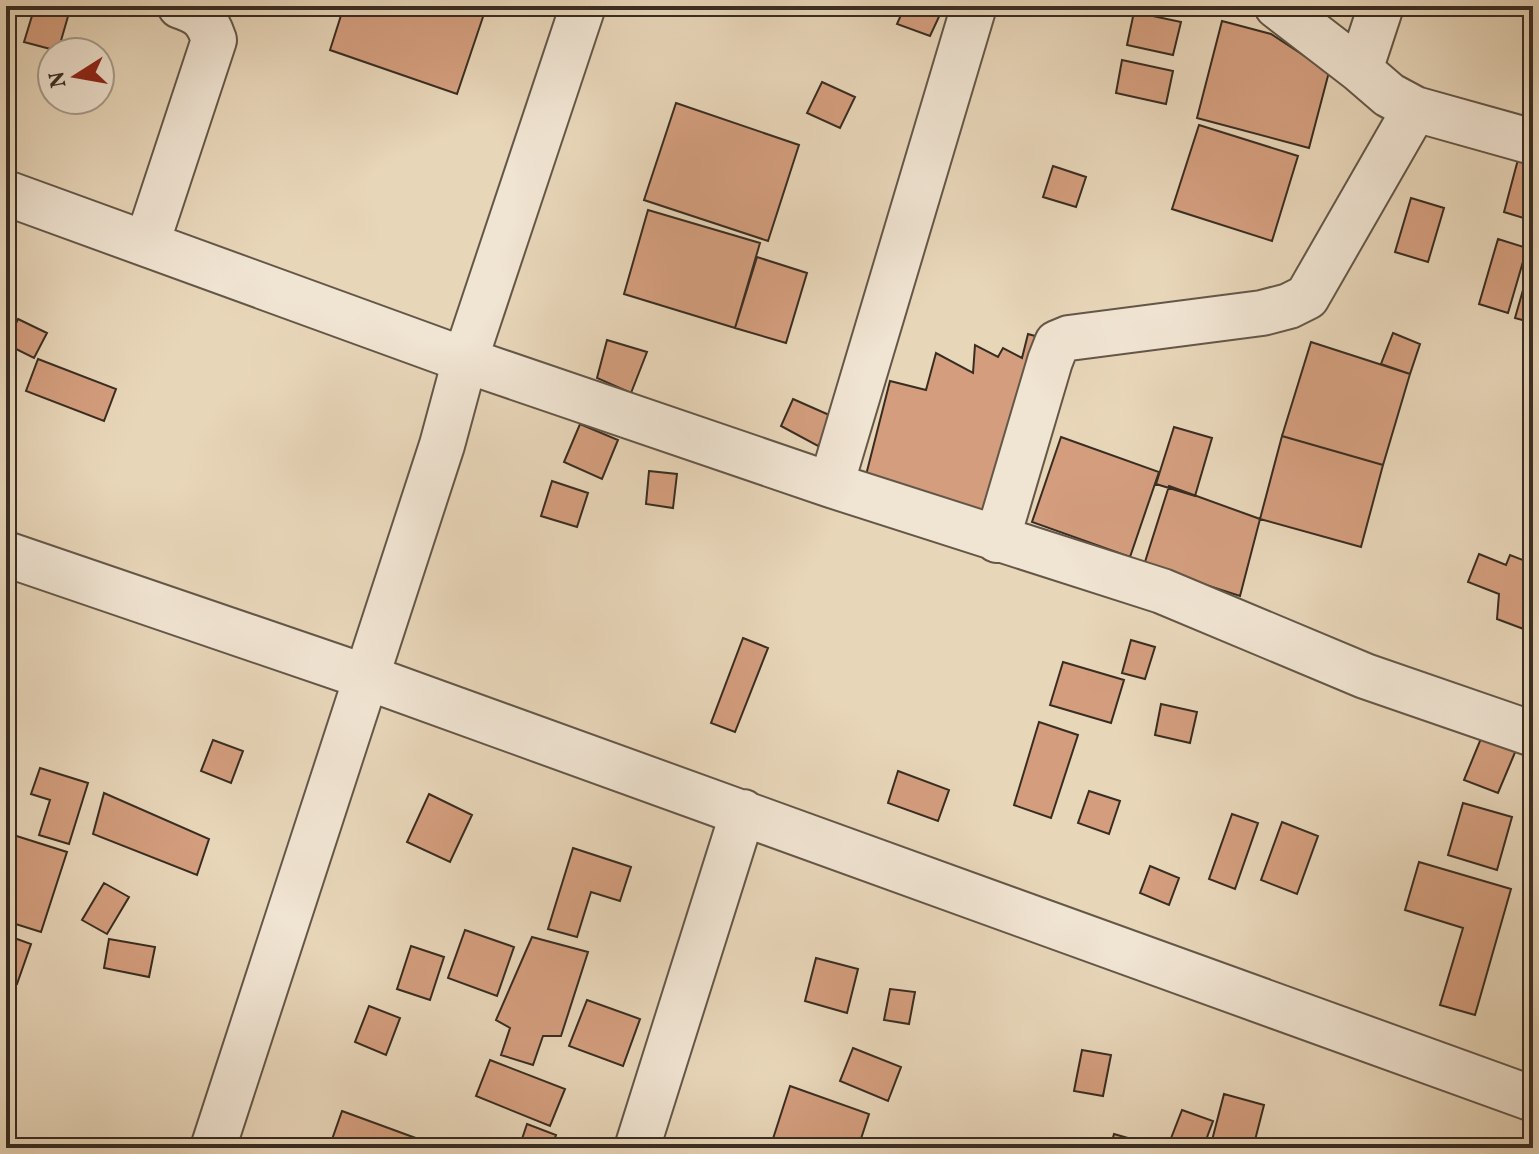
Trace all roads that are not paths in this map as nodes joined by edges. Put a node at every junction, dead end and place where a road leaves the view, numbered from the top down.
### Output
1 (180, 6) edge
2 (583, 6) edge
3 (974, 6) edge
4 (1277, 6) edge
5 (1381, 6) edge
6 (1360, 70) junction
7 (1415, 109) junction
8 (1533, 142) edge
9 (6, 193) edge
10 (147, 243) junction
11 (465, 360) junction
12 (831, 485) junction
13 (997, 540) junction
14 (6, 554) edge
15 (366, 677) junction
16 (1533, 734) edge
17 (743, 812) junction
18 (1529, 1085) edge
19 (213, 1148) edge
20 (637, 1148) edge

1 - 10 street
2 - 11 street
3 - 12 street
4 - 6 street
5 - 6 street
6 - 7 street
7 - 8 street
7 - 13 street
9 - 10 street
10 - 11 street
11 - 12 street
11 - 15 street
12 - 13 street
13 - 16 street
14 - 15 street
15 - 17 street
15 - 19 street
17 - 18 street
17 - 20 street

